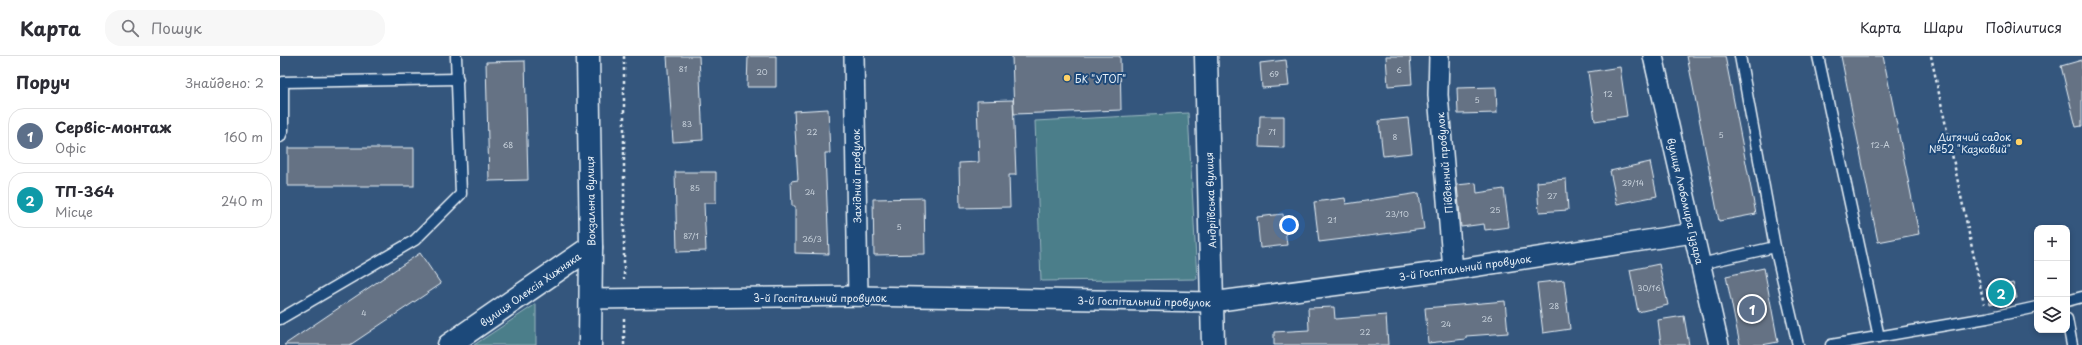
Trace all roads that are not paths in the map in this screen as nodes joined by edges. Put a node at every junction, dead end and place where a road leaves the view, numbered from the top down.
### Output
1 (456, 56) edge
2 (588, 56) edge
3 (854, 56) edge
4 (1206, 56) edge
5 (1438, 56) edge
6 (1653, 56) edge
7 (1740, 56) edge
8 (1818, 56) edge
9 (458, 79) junction
10 (281, 80) edge
11 (280, 137) edge
12 (1693, 233) junction
13 (591, 247) junction
14 (1776, 247) junction
15 (1700, 264) junction
16 (1453, 270) junction
17 (858, 296) junction
18 (2082, 297) edge
19 (590, 299) junction
20 (2070, 300) edge
21 (1212, 302) junction
22 (2034, 308) edge
23 (280, 319) edge
24 (2070, 333) edge
25 (1880, 337) junction
26 (449, 345) edge
27 (590, 345) edge
28 (1213, 345) edge
29 (1719, 345) edge
30 (1798, 345) edge
31 (1831, 345) edge
32 (2072, 345) edge

1 - 9 lane
2 - 13 street, Вокзальна вулиця
3 - 17 street, Західний провулок
4 - 21 street, Андріївська вулиця
5 - 16 street, Південний провулок
6 - 12 street, вулиця Любомира Гузара
7 - 14 lane
8 - 25 lane
9 - 10 lane
9 - 23 lane
10 - 11 lane
12 - 15 street, вулиця Любомира Гузара
12 - 16 street, 3-й Госпітальний провулок
13 - 19 street, Вокзальна вулиця
13 - 26 street, вулиця Олексія Хижняка
14 - 15 lane
14 - 30 lane
15 - 29 street, вулиця Любомира Гузара
16 - 21 street, 3-й Госпітальний провулок
17 - 19 street, 3-й Госпітальний провулок
17 - 21 street, 3-й Госпітальний провулок
18 - 20 lane
19 - 27 street, Вокзальна вулиця
21 - 28 street, Андріївська вулиця
22 - 25 lane
24 - 32 lane
25 - 31 lane

